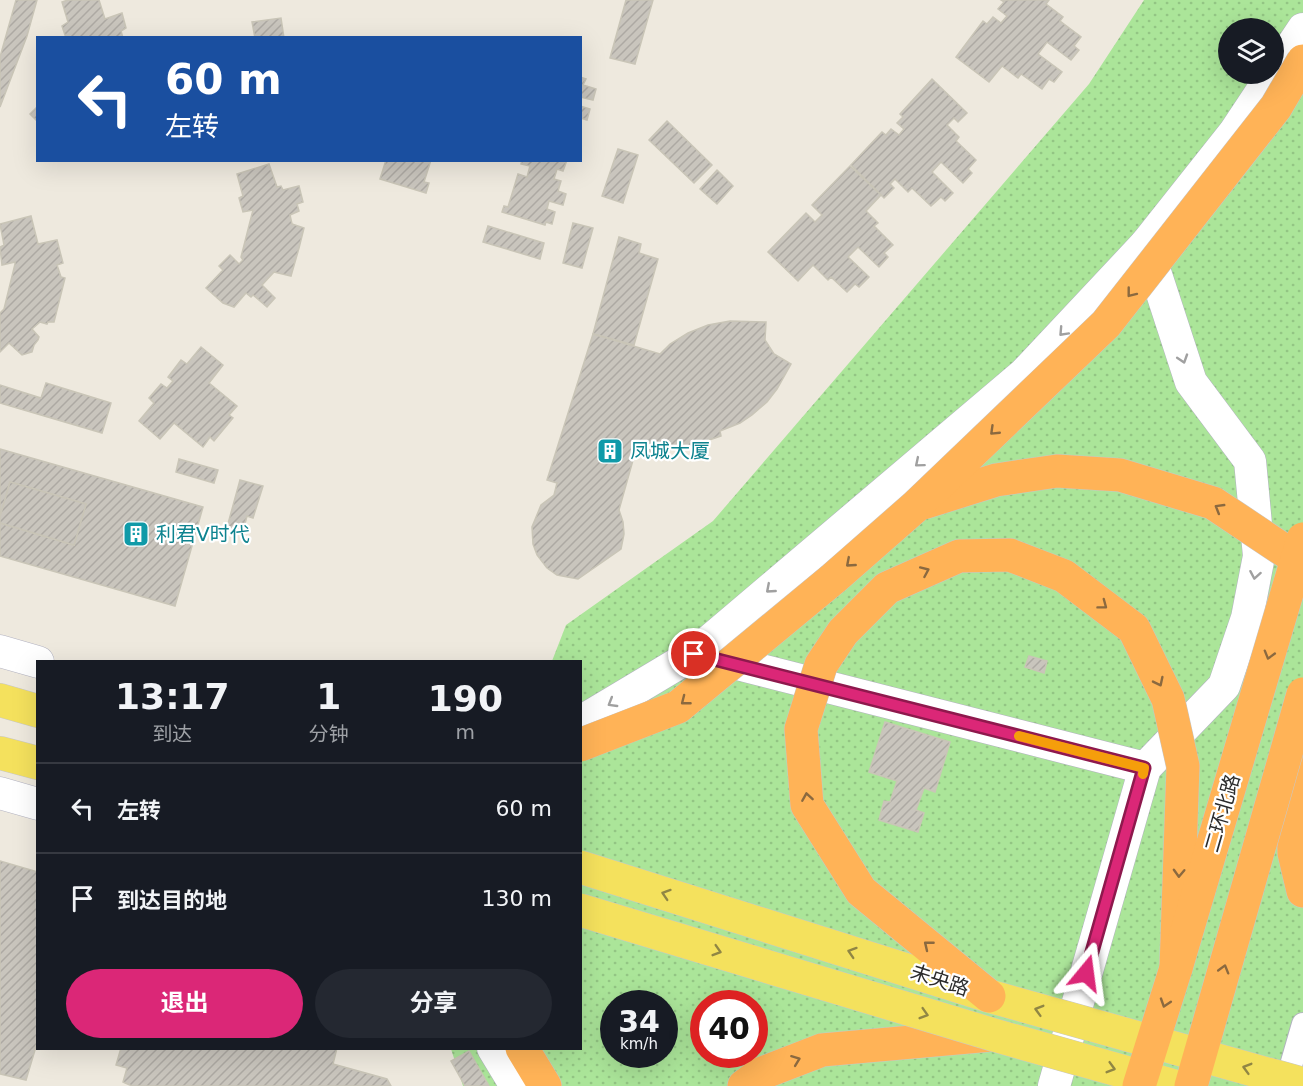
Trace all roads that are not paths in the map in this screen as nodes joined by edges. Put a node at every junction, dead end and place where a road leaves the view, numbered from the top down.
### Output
1 (1303, 29) edge
2 (1303, 61) edge
3 (1146, 243) junction
4 (916, 506) junction
5 (1303, 539) edge
6 (1303, 563) edge
7 (0, 651) edge
8 (694, 654) junction
9 (36, 661) edge
10 (1303, 694) edge
11 (0, 700) edge
12 (36, 710) edge
13 (582, 719) edge
14 (1292, 732) junction
15 (582, 744) edge
16 (0, 753) edge
17 (36, 763) edge
18 (1144, 768) junction
19 (0, 793) edge
20 (36, 803) edge
21 (582, 868) edge
22 (1303, 891) edge
23 (582, 911) edge
24 (1176, 968) junction
25 (989, 996) junction
26 (1303, 1024) edge
27 (993, 1035) junction
28 (494, 1050) edge
29 (523, 1050) edge
30 (1303, 1084) edge
31 (516, 1086) edge
32 (545, 1086) edge
33 (744, 1086) edge
34 (1053, 1086) edge
35 (1139, 1086) edge
36 (1174, 1086) edge
37 (1191, 1086) edge
38 (1285, 1086) edge

1 - 3 street
2 -> 4 highway, bridge
3 -> 8 street
3 -> 18 street
6 -> 4 highway, bridge
4 -> 15 highway, bridge
5 -> 24 highway, 二环北路, bridge
7 - 9 street
8 -> 13 street
8 - 18 street
10 - 14 highway, bridge
11 - 12 main road
14 - 22 highway, bridge
37 -> 14 highway, bridge
16 - 17 main road
18 - 34 street
19 - 20 street
25 -> 21 main road, 未央路, bridge
23 -> 27 main road, 未央路, bridge
25 -> 24 highway, bridge
24 -> 35 highway, 二环北路, bridge
30 -> 25 main road, 未央路, bridge
26 - 38 street
33 -> 27 highway
27 -> 36 main road, 未央路, bridge
28 - 31 street
29 - 32 highway

